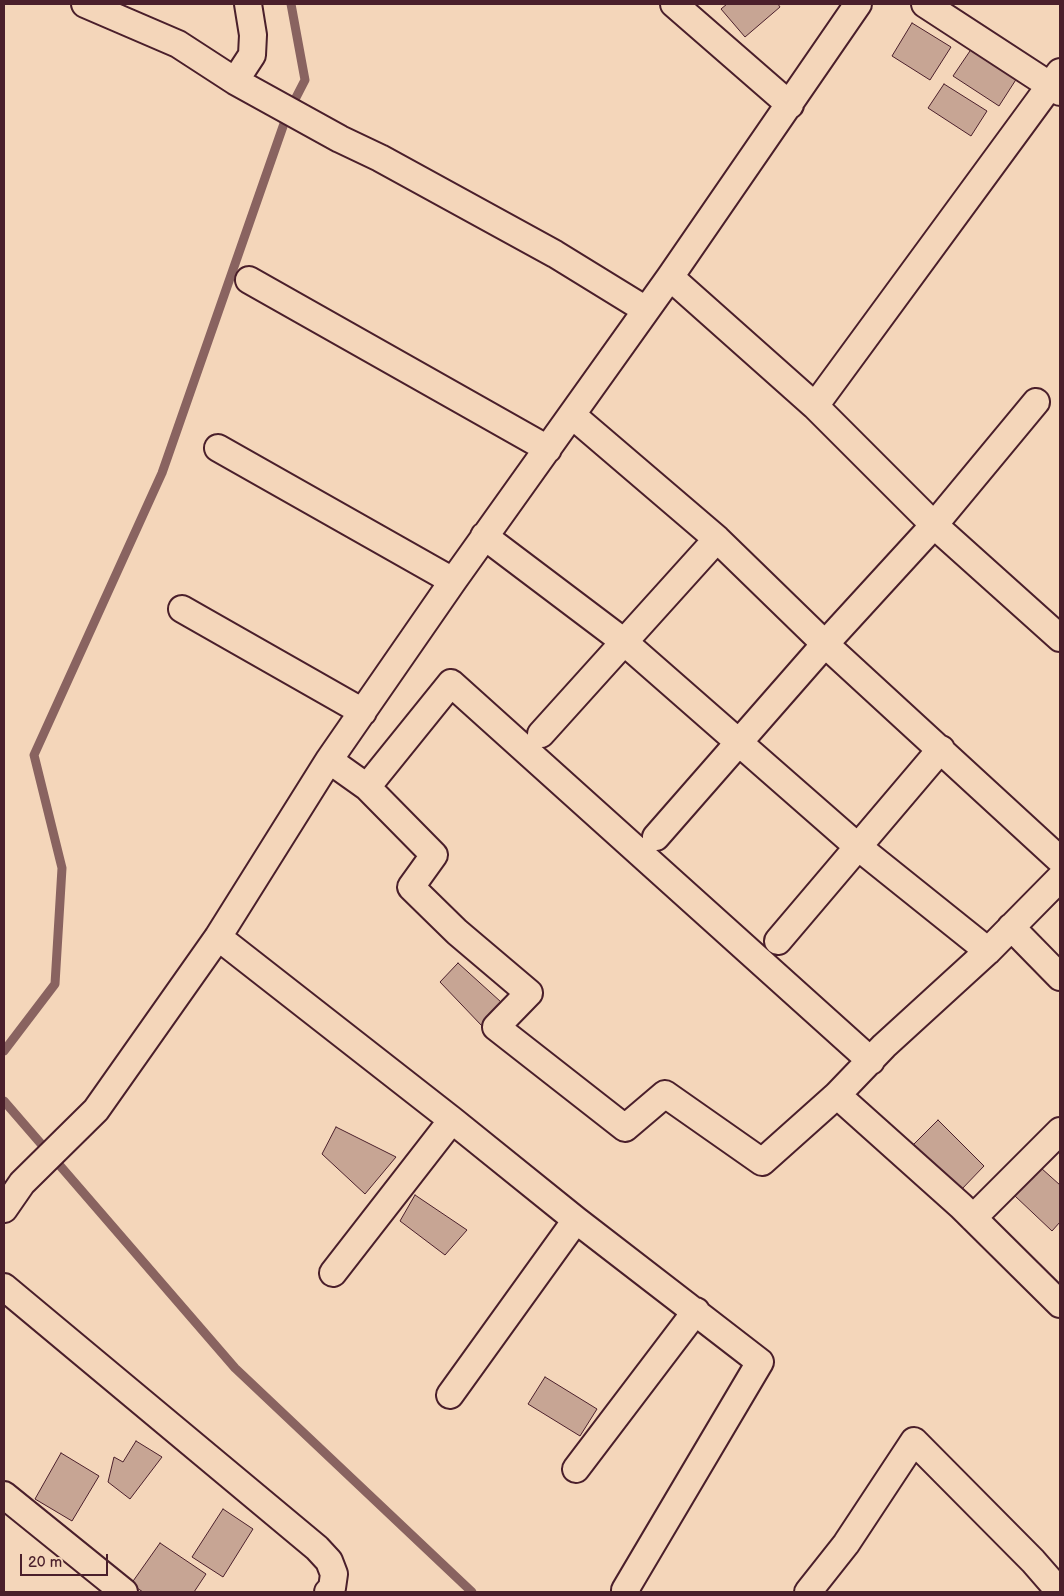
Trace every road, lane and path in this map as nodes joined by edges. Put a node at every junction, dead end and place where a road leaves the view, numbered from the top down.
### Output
1 (85, 4) edge
2 (248, 4) edge
3 (674, 4) edge
4 (858, 4) edge
5 (925, 4) edge
6 (235, 80) junction
7 (1057, 83) edge
8 (790, 105) junction
9 (670, 277) junction
10 (249, 280) dead end
11 (646, 310) junction
12 (1036, 402) dead end
13 (815, 406) junction
14 (572, 414) junction
15 (218, 448) dead end
16 (548, 449) junction
17 (934, 525) junction
18 (484, 536) junction
19 (717, 539) junction
20 (453, 581) junction
21 (182, 609) dead end
22 (1058, 632) edge
23 (623, 641) junction
24 (825, 644) junction
25 (363, 712) junction
26 (541, 734) dead end
27 (739, 744) junction
28 (941, 749) junction
29 (329, 760) junction
30 (367, 787) junction
31 (656, 837) dead end
32 (857, 846) junction
33 (1060, 860) edge
34 (1060, 878) edge
35 (1011, 927) junction
36 (218, 937) junction
37 (778, 941) dead end
38 (988, 951) junction
39 (1060, 977) edge
40 (870, 1061) junction
41 (837, 1095) junction
42 (452, 1120) junction
43 (1060, 1131) edge
44 (4, 1209) edge
45 (973, 1218) junction
46 (576, 1220) junction
47 (334, 1272) dead end
48 (4, 1287) edge
49 (1060, 1304) edge
50 (696, 1311) junction
51 (450, 1395) dead end
52 (576, 1469) dead end
53 (4, 1495) edge
54 (1053, 1590) edge
55 (124, 1592) edge
56 (328, 1592) edge
57 (627, 1592) edge
58 (808, 1592) edge

1 - 6 street
2 - 6 street
3 - 8 street
4 - 8 street
5 - 7 street
6 - 11 street
7 - 13 street
8 - 9 street
9 - 11 street
9 - 13 street
10 - 16 street
11 - 14 street
12 - 17 street
13 - 17 street
14 - 16 street
14 - 19 street
15 - 20 street
16 - 18 street
17 - 22 street
17 - 24 street
18 - 20 street
18 - 23 street
19 - 23 street
19 - 24 street
20 - 25 street
21 - 25 street
23 - 26 street
23 - 27 street
24 - 27 street
24 - 28 street
25 - 29 street
27 - 31 street
27 - 32 street
28 - 32 street
28 - 33 street
29 - 30 street
29 - 36 street
30 - 40 street
30 - 41 street
32 - 37 street
32 - 38 street
34 - 35 street
35 - 38 street
35 - 39 street
36 - 42 street
36 - 44 street
38 - 40 street
40 - 41 street
41 - 45 street
42 - 46 street
42 - 47 street
43 - 45 street
45 - 49 street
46 - 50 street
46 - 51 street
48 - 56 street
50 - 52 street
50 - 57 street
53 - 55 street
54 - 58 street

